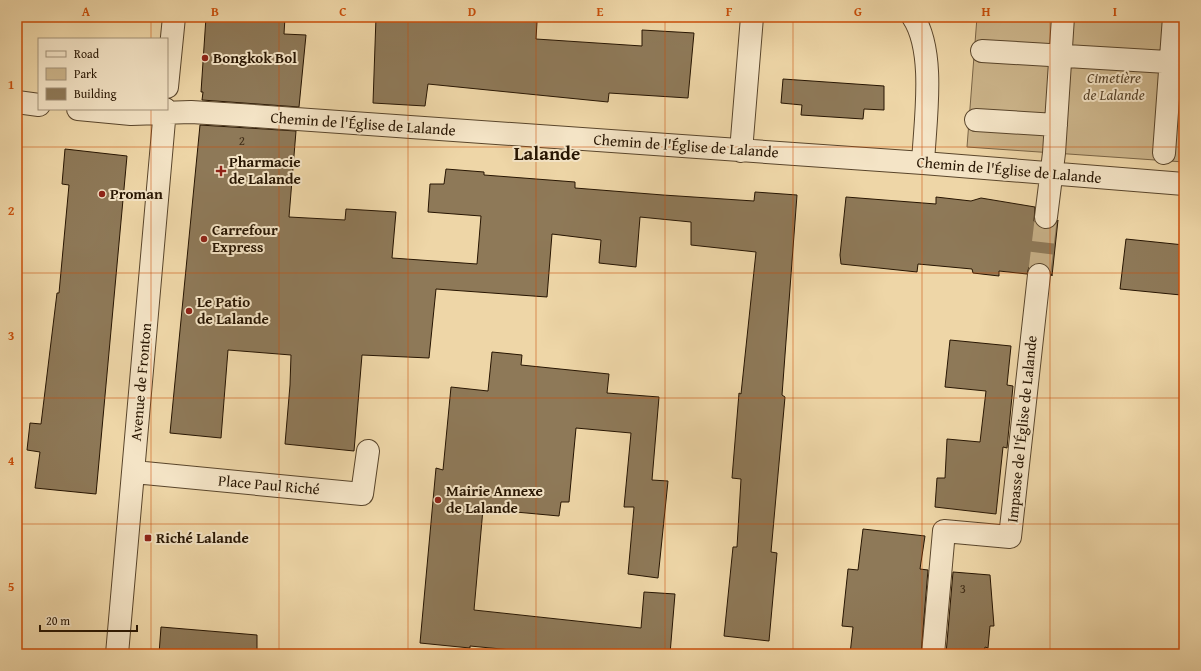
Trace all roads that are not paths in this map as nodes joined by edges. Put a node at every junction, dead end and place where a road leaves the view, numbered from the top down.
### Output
1 (174, 17) edge
2 (752, 17) edge
3 (913, 17) edge
4 (1063, 17) edge
5 (1174, 17) edge
6 (982, 50) dead end
7 (1059, 55) junction
8 (1177, 63) edge
9 (168, 77) edge
10 (17, 102) edge
11 (38, 105) edge
12 (89, 110) edge
13 (164, 111) edge
14 (976, 120) dead end
15 (1056, 125) junction
16 (741, 150) junction
17 (1164, 153) dead end
18 (923, 163) junction
19 (1052, 175) junction
20 (1184, 184) edge
21 (1046, 217) tunnel mouth
22 (1039, 275) tunnel mouth
23 (368, 451) dead end
24 (134, 472) junction
25 (117, 654) edge
26 (933, 654) edge

1 - 9 street
2 - 16 street
3 - 18 street
4 - 7 street
5 - 8 street
6 - 7 street
7 - 8 street
7 - 15 street
8 - 17 street
10 - 11 street
12 - 13 street, Chemin de l'Église de Lalande
13 - 16 street, Chemin de l'Église de Lalande
13 - 24 street, Avenue de Fronton
14 - 15 street
15 - 19 street
16 - 18 street, Chemin de l'Église de Lalande
18 - 19 street, Chemin de l'Église de Lalande
19 - 20 street, Chemin de l'Église de Lalande
19 - 21 street
22 - 26 street, Impasse de l'Église de Lalande
23 - 24 street, Place Paul Riché
24 - 25 street, Avenue de Fronton

